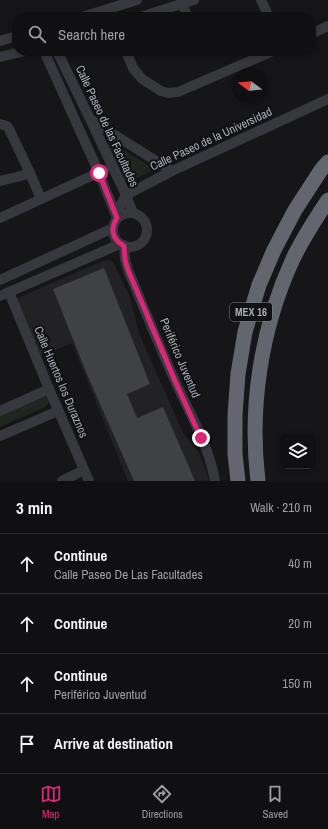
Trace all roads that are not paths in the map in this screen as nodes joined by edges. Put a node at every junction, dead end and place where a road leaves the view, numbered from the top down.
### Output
1 (137, 0) edge
2 (194, 0) edge
3 (261, 0) edge
4 (182, 4) junction
5 (98, 12) edge
6 (156, 12) edge
7 (186, 12) edge
8 (267, 12) edge
9 (328, 26) edge
10 (316, 32) edge
11 (12, 37) edge
12 (0, 41) edge
13 (12, 54) edge
14 (46, 56) edge
15 (59, 56) edge
16 (128, 56) edge
17 (262, 56) edge
18 (0, 57) edge
19 (328, 99) edge
20 (90, 119) junction
21 (0, 124) edge
22 (328, 162) edge
23 (112, 167) junction
24 (172, 171) junction
25 (30, 173) junction
26 (99, 173) junction
27 (0, 181) edge
28 (126, 195) junction
29 (41, 199) junction
30 (328, 200) edge
31 (133, 213) junction
32 (117, 216) junction
33 (0, 218) edge
34 (113, 228) junction
35 (122, 245) junction
36 (49, 258) junction
37 (55, 272) junction
38 (0, 280) edge
39 (5, 294) edge
40 (49, 389) junction
41 (0, 411) edge
42 (58, 411) junction
43 (0, 436) edge
44 (84, 470) junction
45 (62, 481) edge
46 (89, 481) edge
47 (216, 481) edge
48 (238, 481) edge
49 (258, 481) edge

1 - 5 street
2 - 4 street
3 - 8 street
4 - 6 street
4 - 7 street
9 - 10 street
11 - 12 street
13 - 18 street
14 - 26 street
15 - 20 street, Calle Paseo de las Facultades
16 - 17 street
19 - 24 street, Calle Paseo de la Universidad
20 - 23 street, Calle Paseo de las Facultades
20 - 24 street
21 - 25 street
22 - 48 highway, MEX 16
23 - 26 street
23 - 28 street, Calle Paseo de las Facultades
24 - 28 street, Calle Paseo de la Universidad
25 - 27 street
25 - 29 street
26 - 29 street
26 - 32 street
28 - 31 street, Calle Paseo de las Facultades
28 - 32 street
29 - 33 street
30 - 49 highway, MEX 16
31 - 32 street
31 - 35 street
32 - 34 street
34 - 35 street
34 - 36 street
35 - 37 street
35 - 47 street, Periférico Juventud
36 - 37 street
36 - 38 street
37 - 39 street
39 - 40 street, Calle Huertos los Duraznos
40 - 41 street
40 - 42 street, Calle Huertos los Duraznos
42 - 43 street
42 - 44 street, Calle Huertos los Duraznos
44 - 45 street
44 - 46 street, Calle Huertos los Duraznos

